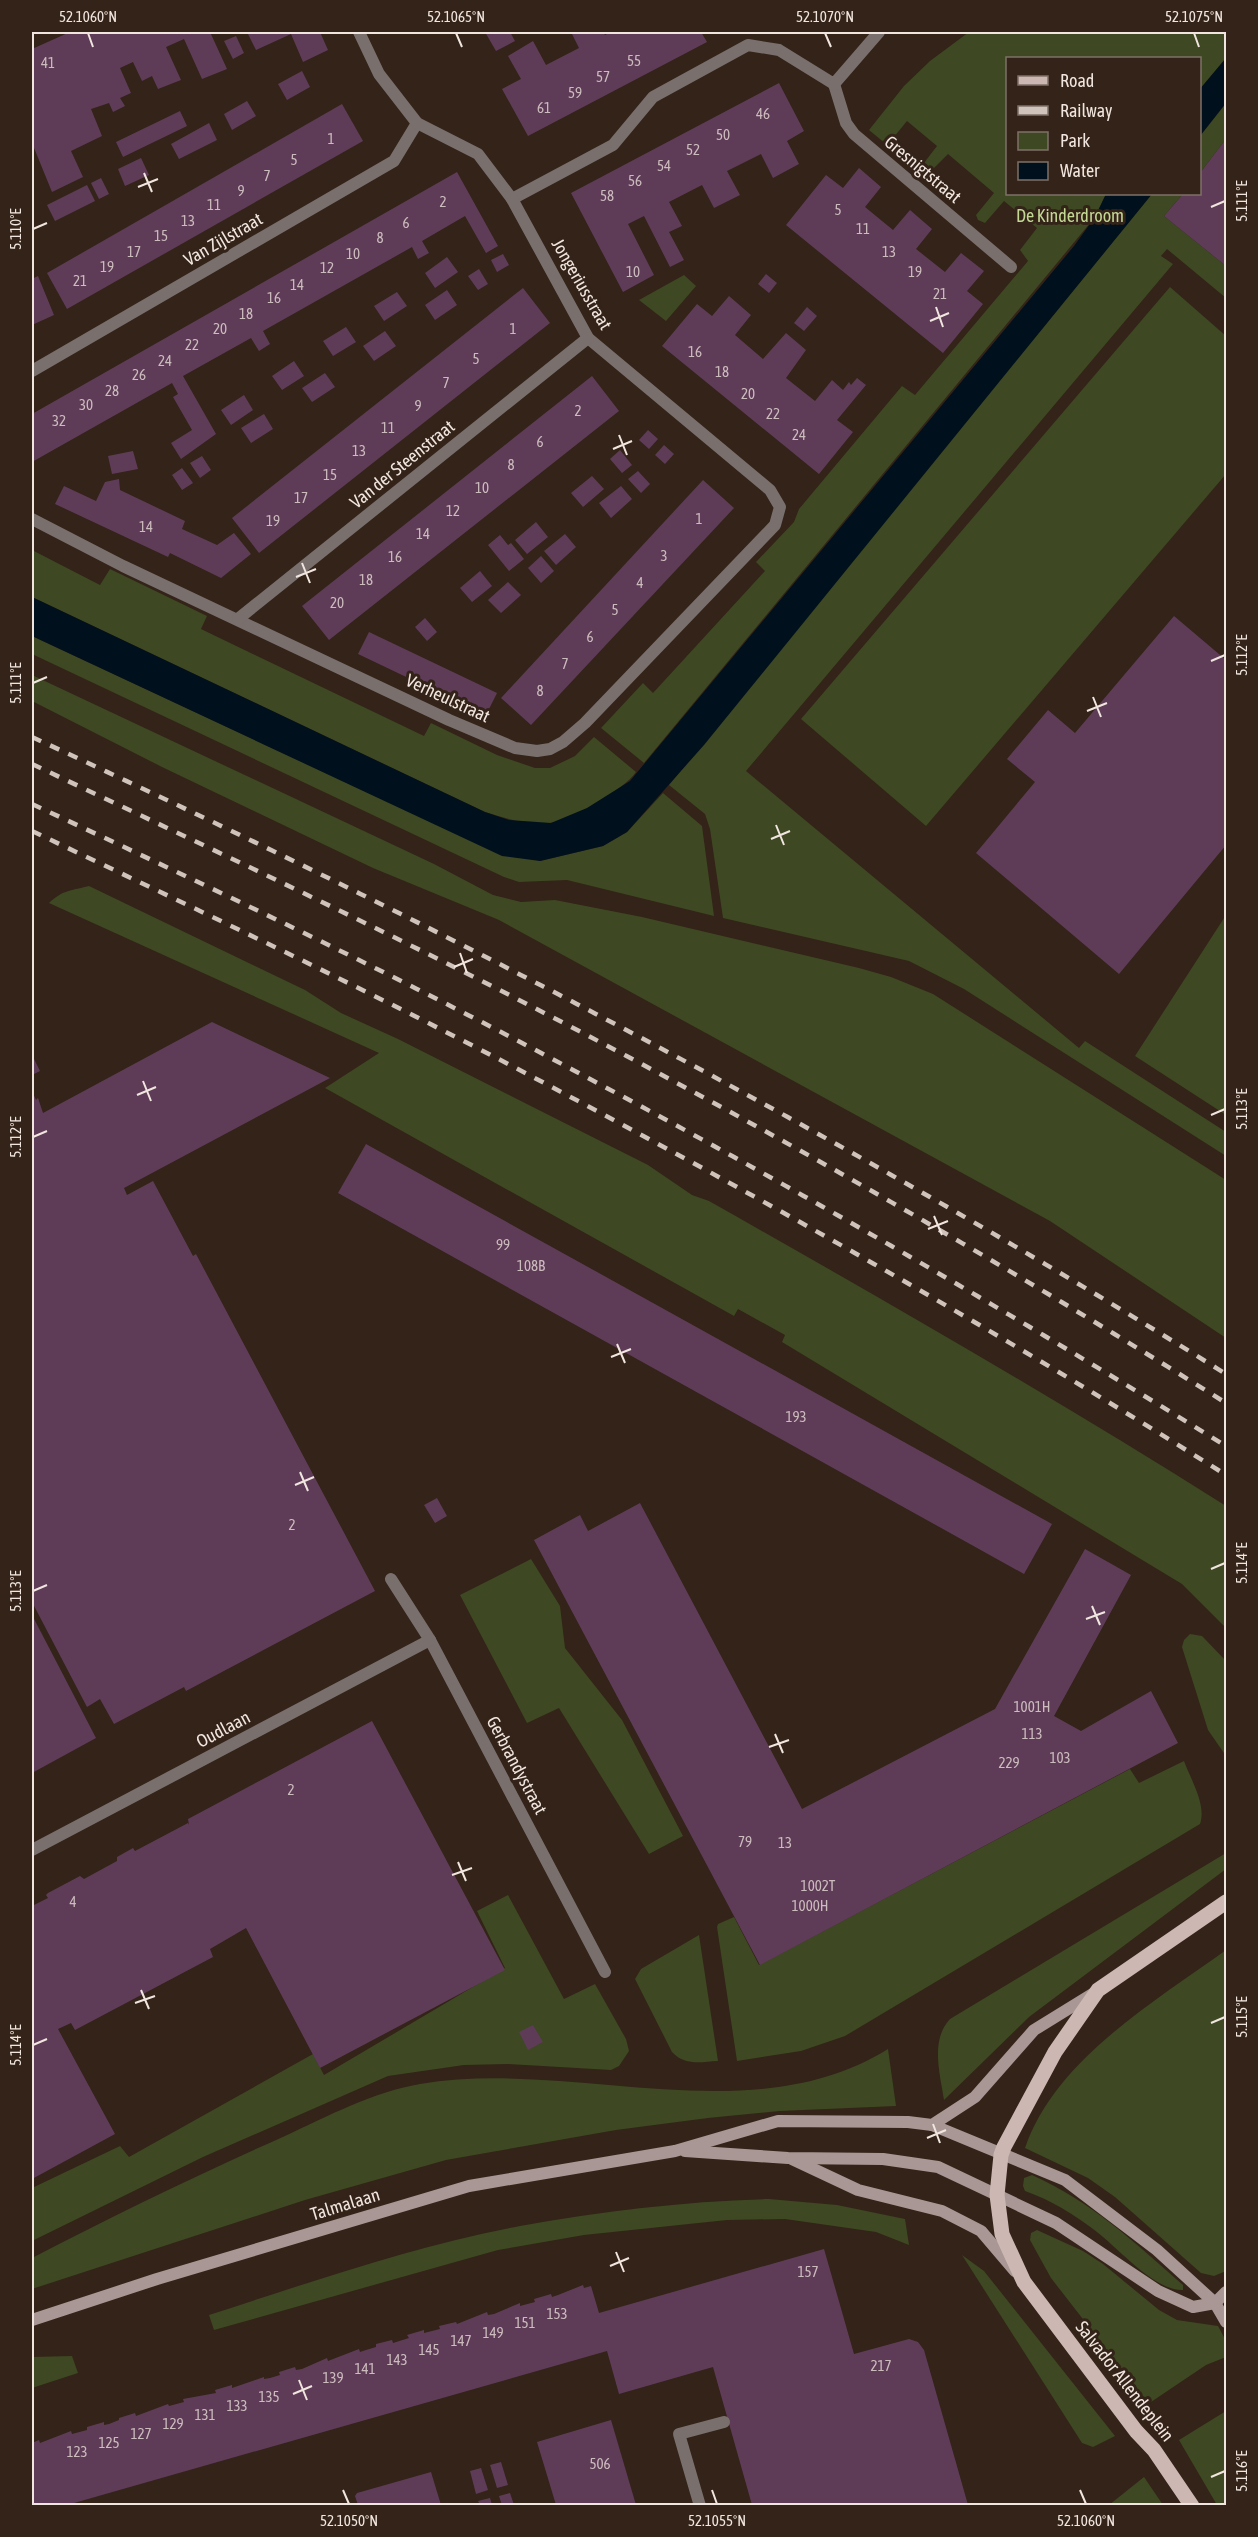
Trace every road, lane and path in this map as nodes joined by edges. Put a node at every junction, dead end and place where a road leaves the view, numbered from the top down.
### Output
1 (359, 32) edge
2 (879, 32) edge
3 (834, 84) junction
4 (417, 123) junction
5 (512, 199) junction
6 (1011, 267) dead end
7 (588, 338) junction
8 (32, 371) edge
9 (780, 507) joint
10 (32, 519) edge
11 (238, 619) junction
12 (391, 1579) dead end
13 (430, 1640) junction
14 (32, 1850) edge
15 (1227, 1902) edge
16 (605, 1972) dead end
17 (1098, 1990) junction
18 (932, 2125) junction
19 (675, 2151) junction
20 (1001, 2155) junction
21 (788, 2158) junction
22 (998, 2195) junction
23 (1024, 2282) junction
24 (1227, 2292) edge
25 (1215, 2303) junction
26 (32, 2320) edge
27 (1227, 2322) edge
28 (724, 2422) dead end
29 (700, 2505) edge
30 (1192, 2505) edge

1 - 4 street
2 - 3 street
3 - 5 street
3 - 6 street, Gresnigtstraat
4 - 5 street, Jongeriusstraat
4 - 8 street, Van Zijlstraat
5 - 7 street, Jongeriusstraat
7 - 9 street, Jongeriusstraat
7 - 11 street, Van der Steenstraat
9 - 11 street, Verheulstraat
10 - 11 street, Verheulstraat
12 - 13 street, Gerbrandystraat
13 - 14 street, Oudlaan
13 - 16 street, Gerbrandystraat
15 - 17 main road, Salvador Allendeplein
17 - 18 main road, Salvador Allendeplein
17 - 20 main road, Salvador Allendeplein
18 - 19 main road, Talmalaan
18 - 20 main road
19 - 21 main road, Talmalaan
19 - 26 main road, Talmalaan
20 - 22 main road, Salvador Allendeplein
20 - 25 main road
21 - 22 main road
21 - 23 main road, Salvador Allendeplein
22 - 23 main road, Salvador Allendeplein
22 - 25 main road
23 - 30 main road, Salvador Allendeplein
24 - 25 main road
25 - 27 main road
28 - 29 street

